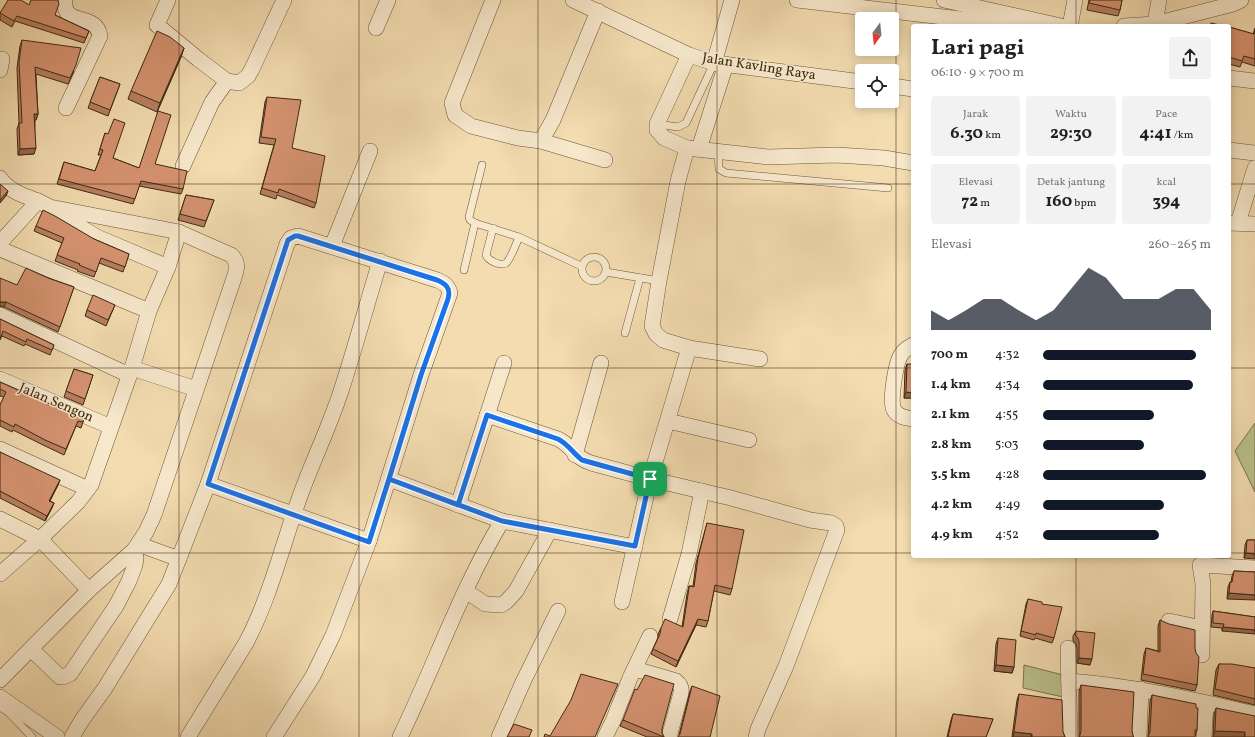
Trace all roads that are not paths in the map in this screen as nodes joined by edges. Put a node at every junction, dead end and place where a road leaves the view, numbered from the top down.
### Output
1 (65, 0) edge
2 (168, 0) edge
3 (284, 0) edge
4 (388, 0) edge
5 (493, 0) edge
6 (573, 0) edge
7 (732, 0) edge
8 (797, 0) edge
9 (944, 0) edge
10 (1075, 0) edge
11 (1159, 0) edge
12 (1236, 1) edge
13 (598, 12) junction
14 (979, 15) junction
15 (1050, 24) edge
16 (1070, 24) edge
17 (1155, 24) joint
18 (376, 28) dead end
19 (689, 55) junction
20 (720, 63) junction
21 (1231, 78) edge
22 (227, 81) junction
23 (855, 81) edge
24 (1255, 81) edge
25 (899, 87) edge
26 (911, 89) edge
27 (66, 108) dead end
28 (657, 124) junction
29 (541, 141) junction
30 (693, 149) junction
31 (1231, 150) edge
32 (370, 151) dead end
33 (718, 151) junction
34 (1255, 153) edge
35 (605, 160) dead end
36 (911, 163) edge
37 (482, 165) dead end
38 (183, 166) dead end
39 (1255, 168) edge
40 (0, 178) edge
41 (888, 188) dead end
42 (44, 204) junction
43 (475, 223) junction
44 (1234, 223) edge
45 (1255, 224) edge
46 (493, 228) junction
47 (179, 232) junction
48 (519, 237) junction
49 (0, 243) edge
50 (332, 246) junction
51 (0, 249) edge
52 (380, 261) junction
53 (581, 266) junction
54 (168, 267) junction
55 (464, 270) dead end
56 (606, 272) junction
57 (640, 278) junction
58 (659, 281) junction
59 (149, 311) junction
60 (0, 315) edge
61 (626, 333) dead end
62 (911, 347) edge
63 (689, 348) junction
64 (760, 359) dead end
65 (504, 363) dead end
66 (601, 364) dead end
67 (130, 372) junction
68 (0, 379) edge
69 (196, 389) junction
70 (487, 415) junction
71 (911, 419) edge
72 (668, 421) junction
73 (111, 428) junction
74 (749, 440) dead end
75 (0, 449) edge
76 (575, 455) junction
77 (389, 479) junction
78 (650, 479) junction
79 (208, 484) junction
80 (88, 489) junction
81 (702, 491) junction
82 (458, 505) junction
83 (294, 515) junction
84 (0, 519) edge
85 (502, 521) junction
86 (550, 530) junction
87 (40, 539) junction
88 (369, 542) junction
89 (635, 546) junction
90 (136, 547) junction
91 (179, 559) junction
92 (1200, 561) edge
93 (1255, 568) edge
94 (0, 574) edge
95 (89, 590) junction
96 (466, 591) junction
97 (622, 602) dead end
98 (558, 611) dead end
99 (670, 619) dead end
100 (1169, 621) dead end
101 (1202, 628) junction
102 (650, 636) dead end
103 (1068, 648) dead end
104 (31, 649) junction
105 (1202, 655) dead end
106 (635, 669) junction
107 (0, 680) edge
108 (1069, 681) junction
109 (1142, 689) junction
110 (0, 697) edge
111 (1206, 702) junction
112 (0, 707) edge
113 (1255, 714) edge
114 (32, 737) edge
115 (57, 737) edge
116 (72, 737) edge
117 (188, 737) edge
118 (274, 737) edge
119 (400, 737) edge
120 (499, 737) edge
121 (605, 737) edge
122 (669, 737) edge
123 (756, 737) edge
124 (1070, 737) edge
125 (1139, 737) edge
126 (1204, 737) edge

1 - 27 street
2 - 22 street
3 - 22 street
4 - 18 street
5 - 29 street
6 - 13 street, Jalan Kavling Raya
7 - 20 street
8 - 14 street
9 - 14 street
10 - 16 street
11 - 17 street
12 - 17 street
13 - 19 street, Jalan Kavling Raya
13 - 29 street
14 - 15 street
19 - 20 street, Jalan Kavling Raya
19 - 28 street
20 - 23 street, Jalan Kavling Raya
20 - 28 lane
20 - 30 street
21 - 24 street
22 - 38 street
25 - 26 street
28 - 30 street
29 - 35 street
30 - 33 street
30 - 58 street
31 - 34 street
32 - 50 street
33 - 36 street
33 - 41 lane
37 - 43 lane
39 - 44 street
40 - 42 street
42 - 47 street
42 - 49 street
42 - 54 street
43 - 46 lane
43 - 55 lane
44 - 45 street
46 - 48 lane
46 - 48 lane
47 - 54 street
47 - 69 street
48 - 53 lane
50 - 52 street
50 - 79 street
51 - 59 street
52 - 77 street
52 - 83 street
53 - 56 lane
53 - 56 lane
54 - 59 street
56 - 57 lane
57 - 58 lane
57 - 61 lane
58 - 63 street
59 - 67 street
60 - 67 street
62 - 71 street
63 - 64 street
63 - 72 street
65 - 70 street
66 - 76 street
67 - 69 street
67 - 73 street
68 - 73 street, Jalan Sengon
69 - 90 street
70 - 76 street
70 - 82 street
72 - 74 street
72 - 78 street
73 - 80 street
75 - 80 street
76 - 78 street
77 - 82 street
77 - 88 street
78 - 81 street
78 - 89 street
79 - 83 street
79 - 91 street
80 - 87 street
81 - 99 street
81 - 123 street
82 - 85 street
83 - 88 street
83 - 117 street
84 - 87 street
85 - 86 street
85 - 96 street
86 - 89 street
86 - 96 street
87 - 94 street
87 - 95 street
88 - 118 street
89 - 97 street
90 - 91 street
90 - 95 street
90 - 104 street
91 - 116 street
92 - 93 street
92 - 101 street
95 - 104 street
96 - 119 street
98 - 120 street
100 - 101 street
101 - 105 street
102 - 106 street
103 - 108 street
104 - 107 street
106 - 121 street
106 - 122 street
108 - 109 street
108 - 124 street
109 - 111 street
109 - 125 street
110 - 115 street
111 - 113 street
111 - 126 street
112 - 114 lane

